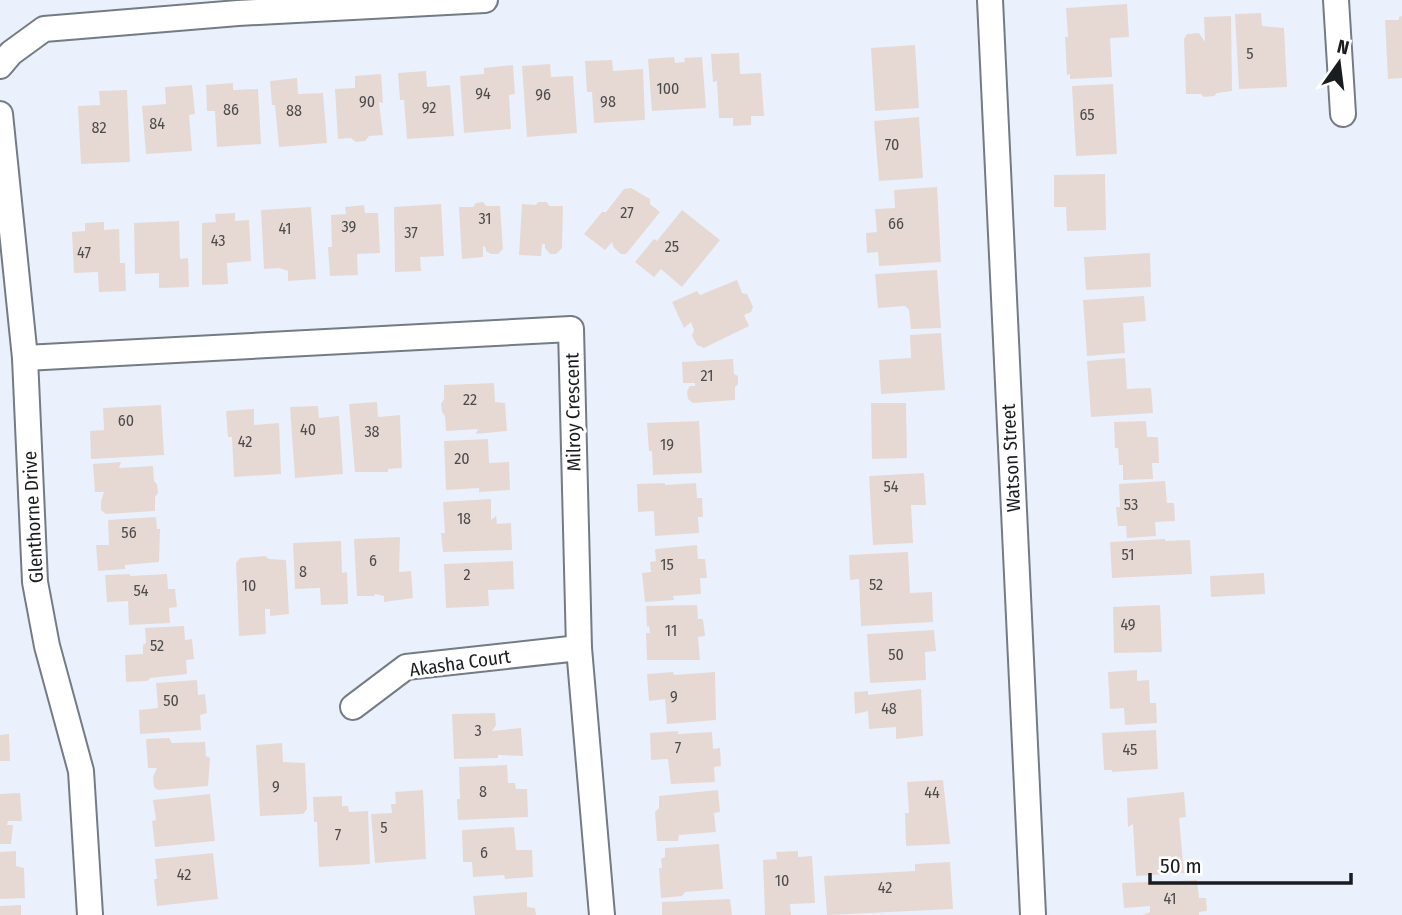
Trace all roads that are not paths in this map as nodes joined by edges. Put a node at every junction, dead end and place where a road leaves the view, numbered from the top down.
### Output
1 (485, 0) edge
2 (990, 0) edge
3 (1336, 0) edge
4 (238, 6) edge
5 (0, 66) edge
6 (0, 114) edge
7 (1343, 114) dead end
8 (7, 260) edge
9 (25, 358) junction
10 (579, 648) junction
11 (353, 707) dead end
12 (90, 915) edge
13 (602, 915) edge
14 (1033, 915) edge

1 - 4 street
2 - 14 street, Watson Street
3 - 7 street
4 - 5 street
6 - 8 street, Glenthorne Drive
8 - 9 street, Glenthorne Drive
9 - 10 street, Milroy Crescent
9 - 12 street, Glenthorne Drive
10 - 11 street, Akasha Court
10 - 13 street, Milroy Crescent

